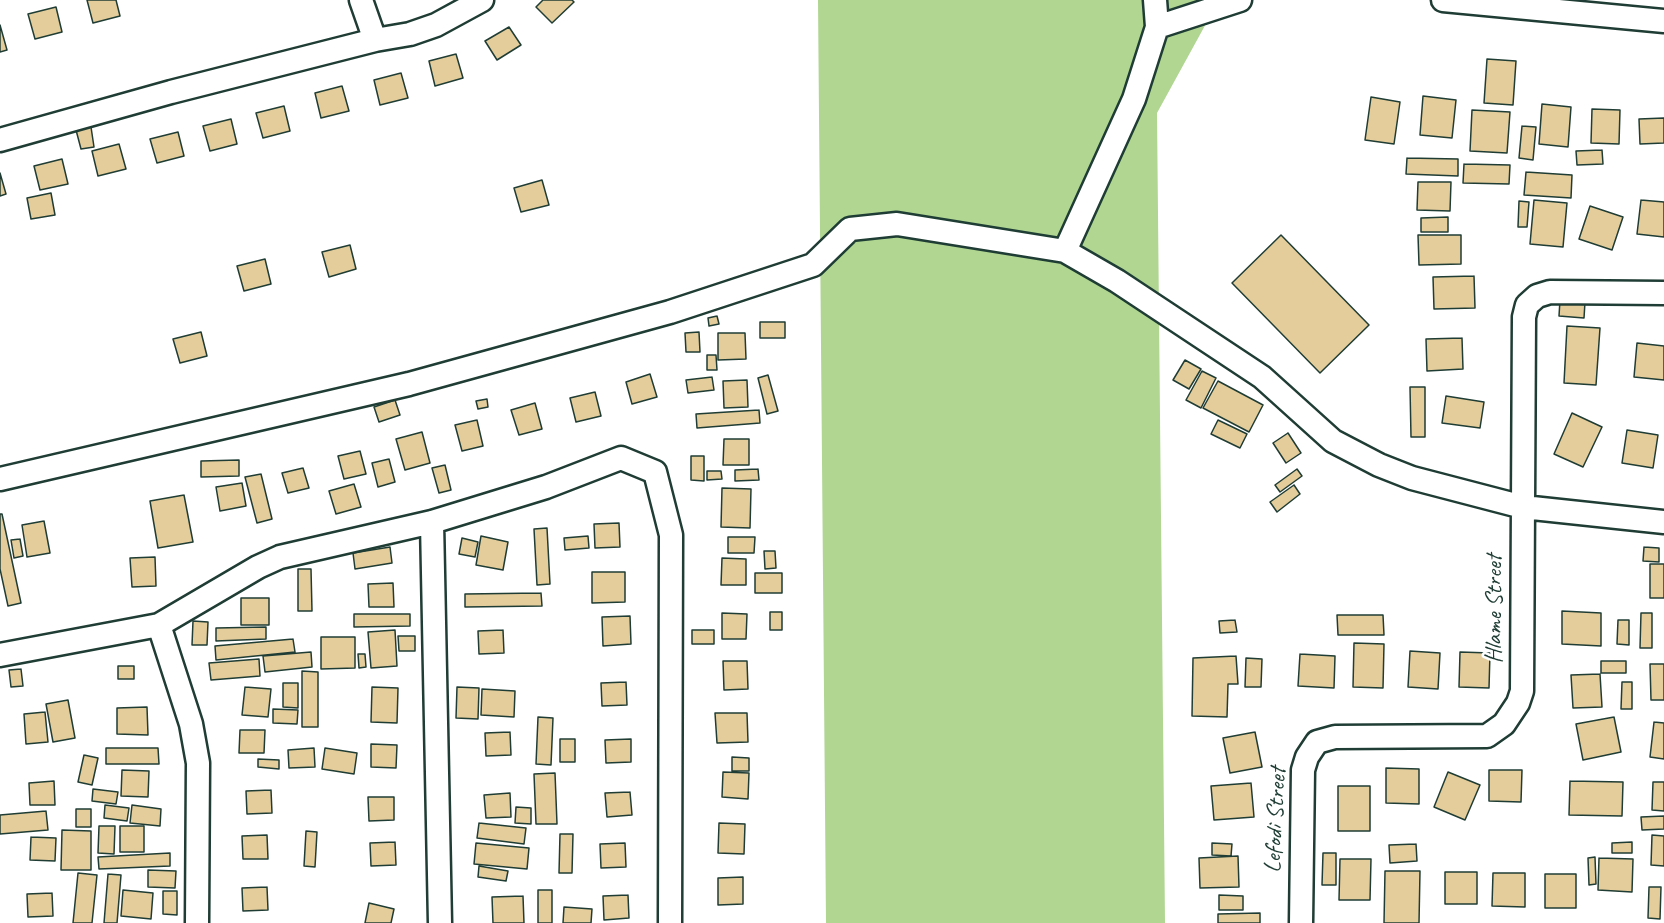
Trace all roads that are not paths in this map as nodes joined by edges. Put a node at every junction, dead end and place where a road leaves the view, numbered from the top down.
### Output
1 (361, 0) edge
2 (482, 0) edge
3 (1155, 0) edge
4 (1240, 0) edge
5 (1443, 0) edge
6 (1591, 8) edge
7 (1664, 21) edge
8 (1157, 27) junction
9 (375, 40) junction
10 (0, 140) edge
11 (1065, 251) junction
12 (1664, 294) edge
13 (0, 479) edge
14 (1522, 507) junction
15 (432, 522) junction
16 (1664, 522) edge
17 (159, 625) junction
18 (0, 655) edge
19 (1335, 737) joint
20 (196, 923) edge
21 (440, 923) edge
22 (670, 923) edge
23 (1301, 923) edge

1 - 9 street
2 - 9 street
3 - 8 street
4 - 8 street
5 - 6 street
6 - 7 street
8 - 11 street
9 - 10 street
11 - 13 street
11 - 14 street
12 - 14 street, Hlame Street
14 - 16 street
14 - 19 street, Hlame Street
15 - 17 street
15 - 21 street
15 - 22 street
17 - 18 street
17 - 20 street
19 - 23 street, Lefodi Street

